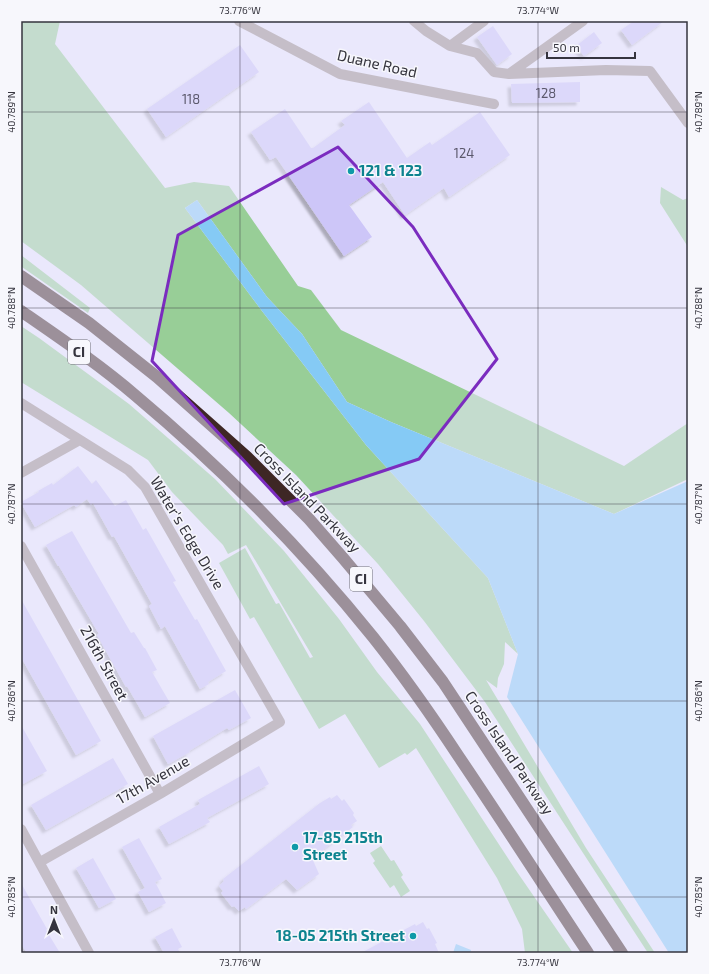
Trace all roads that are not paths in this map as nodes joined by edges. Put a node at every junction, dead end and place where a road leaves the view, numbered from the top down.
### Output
1 (239, 21) edge
2 (414, 21) edge
3 (484, 21) edge
4 (583, 21) edge
5 (450, 46) junction
6 (509, 74) junction
7 (494, 104) dead end
8 (688, 123) edge
9 (21, 276) edge
10 (21, 311) edge
11 (21, 403) edge
12 (80, 440) junction
13 (21, 474) edge
14 (21, 546) edge
15 (280, 722) joint
16 (160, 794) junction
17 (21, 829) edge
18 (40, 862) junction
19 (89, 953) edge
20 (588, 953) edge
21 (622, 953) edge

1 - 7 street, Duane Road
2 - 5 street
3 - 5 street
4 - 6 street
5 - 6 street
6 - 8 street
9 - 21 highway, Cross Island Parkway / CI
10 - 20 highway, CI
11 - 12 street, Water's Edge Drive
12 - 13 street
12 - 15 street, Water's Edge Drive
14 - 16 street, 216th Street
15 - 16 street, 17th Avenue
16 - 18 street, 17th Avenue
17 - 18 street
18 - 19 street

